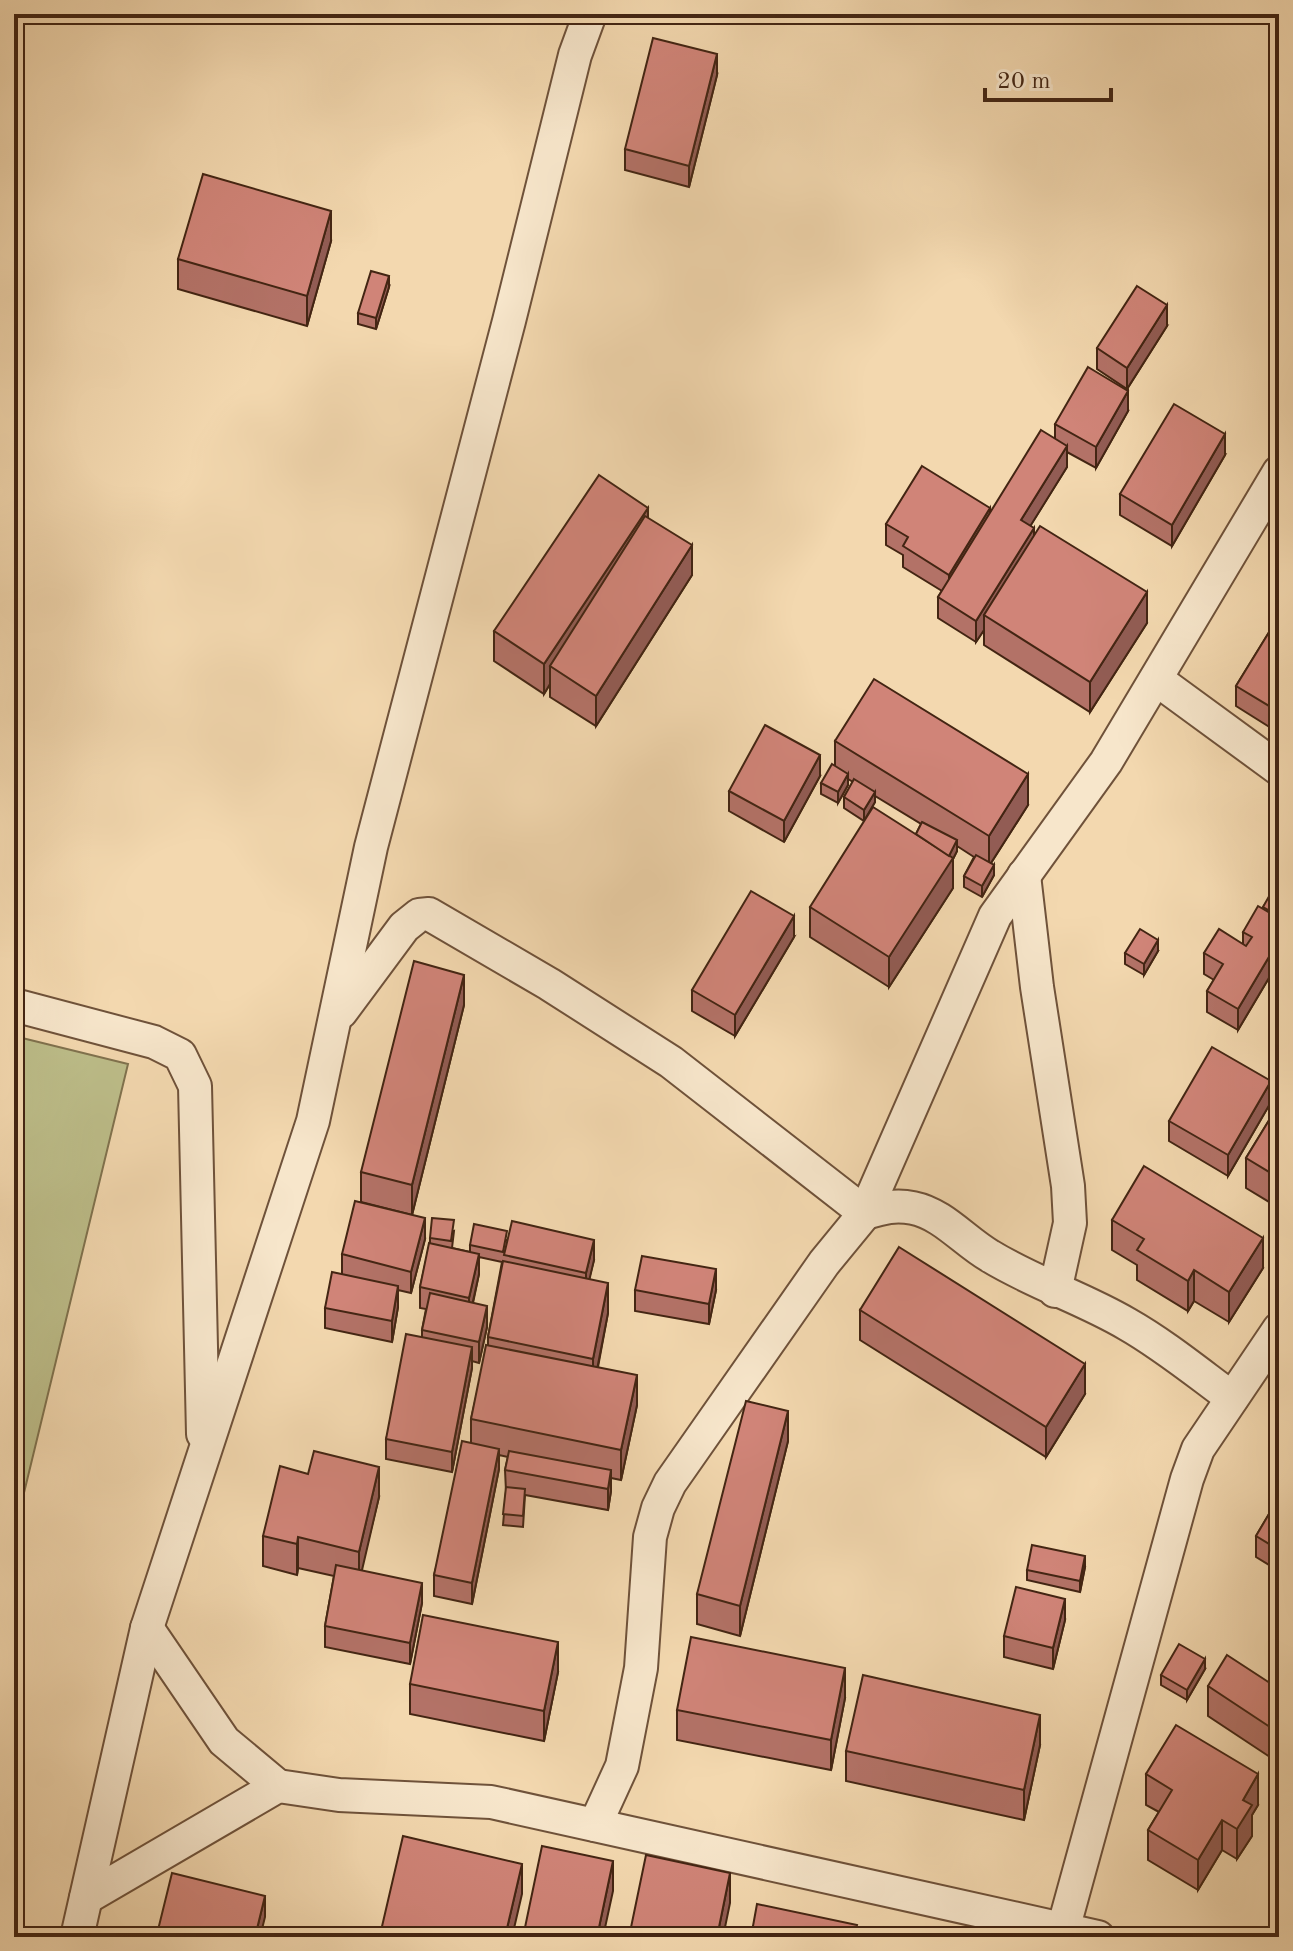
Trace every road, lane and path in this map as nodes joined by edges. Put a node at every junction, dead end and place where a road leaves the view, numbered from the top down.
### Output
1 (590, 14) edge
2 (1279, 472) edge
3 (1156, 679) junction
4 (1279, 769) edge
5 (1024, 875) junction
6 (14, 1005) edge
7 (334, 1022) junction
8 (865, 1213) junction
9 (1055, 1291) junction
10 (1279, 1329) edge
11 (1232, 1398) junction
12 (203, 1461) junction
13 (147, 1628) junction
14 (278, 1786) junction
15 (595, 1825) junction
16 (86, 1898) junction
17 (1062, 1933) edge
18 (77, 1937) edge
19 (1098, 1937) edge

1 - 7 street
2 - 3 street
3 - 4 street
3 - 5 street
5 - 8 street
5 - 9 street
6 - 12 street
7 - 8 street
7 - 12 street
8 - 9 street
8 - 15 street
9 - 11 street
10 - 11 street
11 - 17 street
12 - 13 street
13 - 14 street
13 - 16 street
14 - 15 street
14 - 16 street
15 - 17 street
16 - 18 street
17 - 19 street

